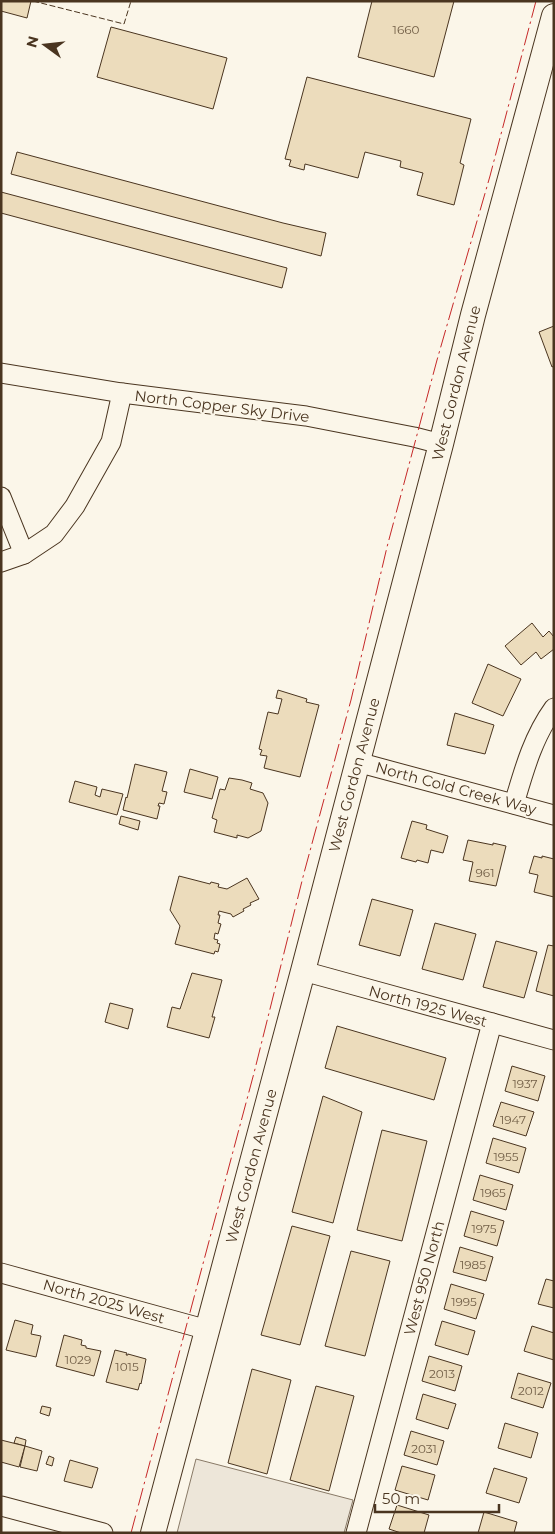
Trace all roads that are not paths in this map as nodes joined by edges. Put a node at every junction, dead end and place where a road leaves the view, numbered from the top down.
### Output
1 (552, 27) edge
2 (1, 373) edge
3 (122, 393) junction
4 (441, 444) junction
5 (1, 497) edge
6 (24, 554) junction
7 (1, 562) edge
8 (554, 708) edge
9 (357, 762) junction
10 (514, 804) junction
11 (554, 815) edge
12 (303, 971) junction
13 (492, 1023) junction
14 (554, 1040) edge
15 (1, 1273) edge
16 (208, 1330) junction
17 (1, 1506) edge
18 (103, 1533) edge
19 (154, 1533) edge
20 (356, 1533) edge

1 - 4 main road, West Gordon Avenue
2 - 3 street, North Copper Sky Drive
3 - 4 street, North Copper Sky Drive
3 - 6 street
4 - 9 main road, West Gordon Avenue
5 - 6 street
6 - 7 street
8 - 10 street
9 - 10 street, North Cold Creek Way
9 - 12 main road, West Gordon Avenue
10 - 11 street, North Cold Creek Way
12 - 13 street, North 1925 West
12 - 16 main road, West Gordon Avenue
13 - 14 street, North 1925 West
13 - 20 street, West 950 North
15 - 16 street, North 2025 West
16 - 19 main road, West Gordon Avenue
17 - 18 street

